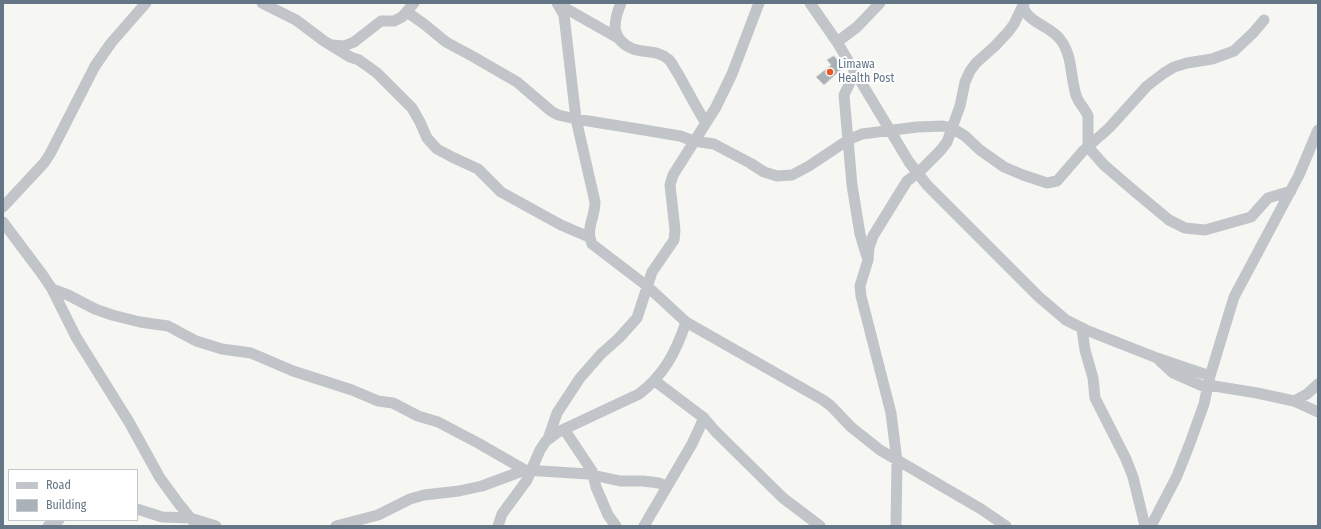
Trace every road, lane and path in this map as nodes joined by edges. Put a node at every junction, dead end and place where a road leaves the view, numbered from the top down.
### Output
1 (146, 3) edge
2 (262, 3) edge
3 (557, 3) edge
4 (621, 3) edge
5 (759, 3) edge
6 (810, 3) edge
7 (880, 3) edge
8 (1024, 4) edge
9 (413, 6) edge
10 (1264, 20) dead end
11 (618, 38) junction
12 (837, 42) junction
13 (331, 45) junction
14 (855, 72) junction
15 (576, 119) junction
16 (706, 123) junction
17 (952, 128) junction
18 (890, 130) junction
19 (1318, 130) edge
20 (848, 140) junction
21 (694, 141) junction
22 (1088, 147) junction
23 (909, 162) junction
24 (918, 173) junction
25 (907, 181) junction
26 (1291, 191) junction
27 (3, 207) edge
28 (3, 222) edge
29 (589, 237) junction
30 (868, 260) junction
31 (647, 286) junction
32 (52, 289) junction
33 (686, 322) junction
34 (1082, 329) junction
35 (655, 381) junction
36 (1208, 383) junction
37 (1318, 384) edge
38 (1294, 402) junction
39 (1318, 412) edge
40 (704, 418) junction
41 (564, 429) junction
42 (548, 439) junction
43 (897, 461) junction
44 (528, 470) junction
45 (593, 476) junction
46 (667, 487) junction
47 (138, 509) edge
48 (57, 521) edge
49 (194, 522) edge
50 (48, 526) edge
51 (216, 526) edge
52 (336, 526) edge
53 (498, 526) edge
54 (616, 526) edge
55 (644, 526) edge
56 (820, 526) edge
57 (896, 526) edge
58 (1006, 526) edge
59 (1145, 526) edge
60 (1151, 526) edge

1 - 27 street
2 - 13 street
3 - 11 street
3 - 15 street
4 - 11 street
5 - 16 street
6 - 12 street
7 - 12 street
8 - 17 street
8 - 22 street
9 - 13 street
9 - 15 street
10 - 22 street
11 - 16 street
12 - 14 street
13 - 29 street
14 - 18 street
14 - 20 street
15 - 21 street
15 - 29 street
16 - 21 street
17 - 18 street
17 - 22 street
17 - 24 street
18 - 20 street
18 - 23 street
19 - 26 street
20 - 21 street
20 - 30 street
21 - 31 street
22 - 26 street
23 - 24 street
23 - 25 street
24 - 25 street
24 - 34 street
25 - 30 street
26 - 36 street
28 - 32 street
29 - 31 street
30 - 43 street
31 - 33 street
31 - 42 street
32 - 44 street
32 - 49 street
33 - 35 street
33 - 43 street
34 - 36 street
34 - 59 street
35 - 40 street
35 - 41 street
36 - 38 street
36 - 60 street
37 - 38 street
38 - 39 street
40 - 46 street
40 - 56 street
41 - 42 street
41 - 45 street
42 - 44 street
43 - 57 street
43 - 58 street
44 - 45 street
44 - 52 street
44 - 53 street
45 - 46 street
45 - 54 street
46 - 55 street
47 - 49 street
48 - 50 street
49 - 51 street

